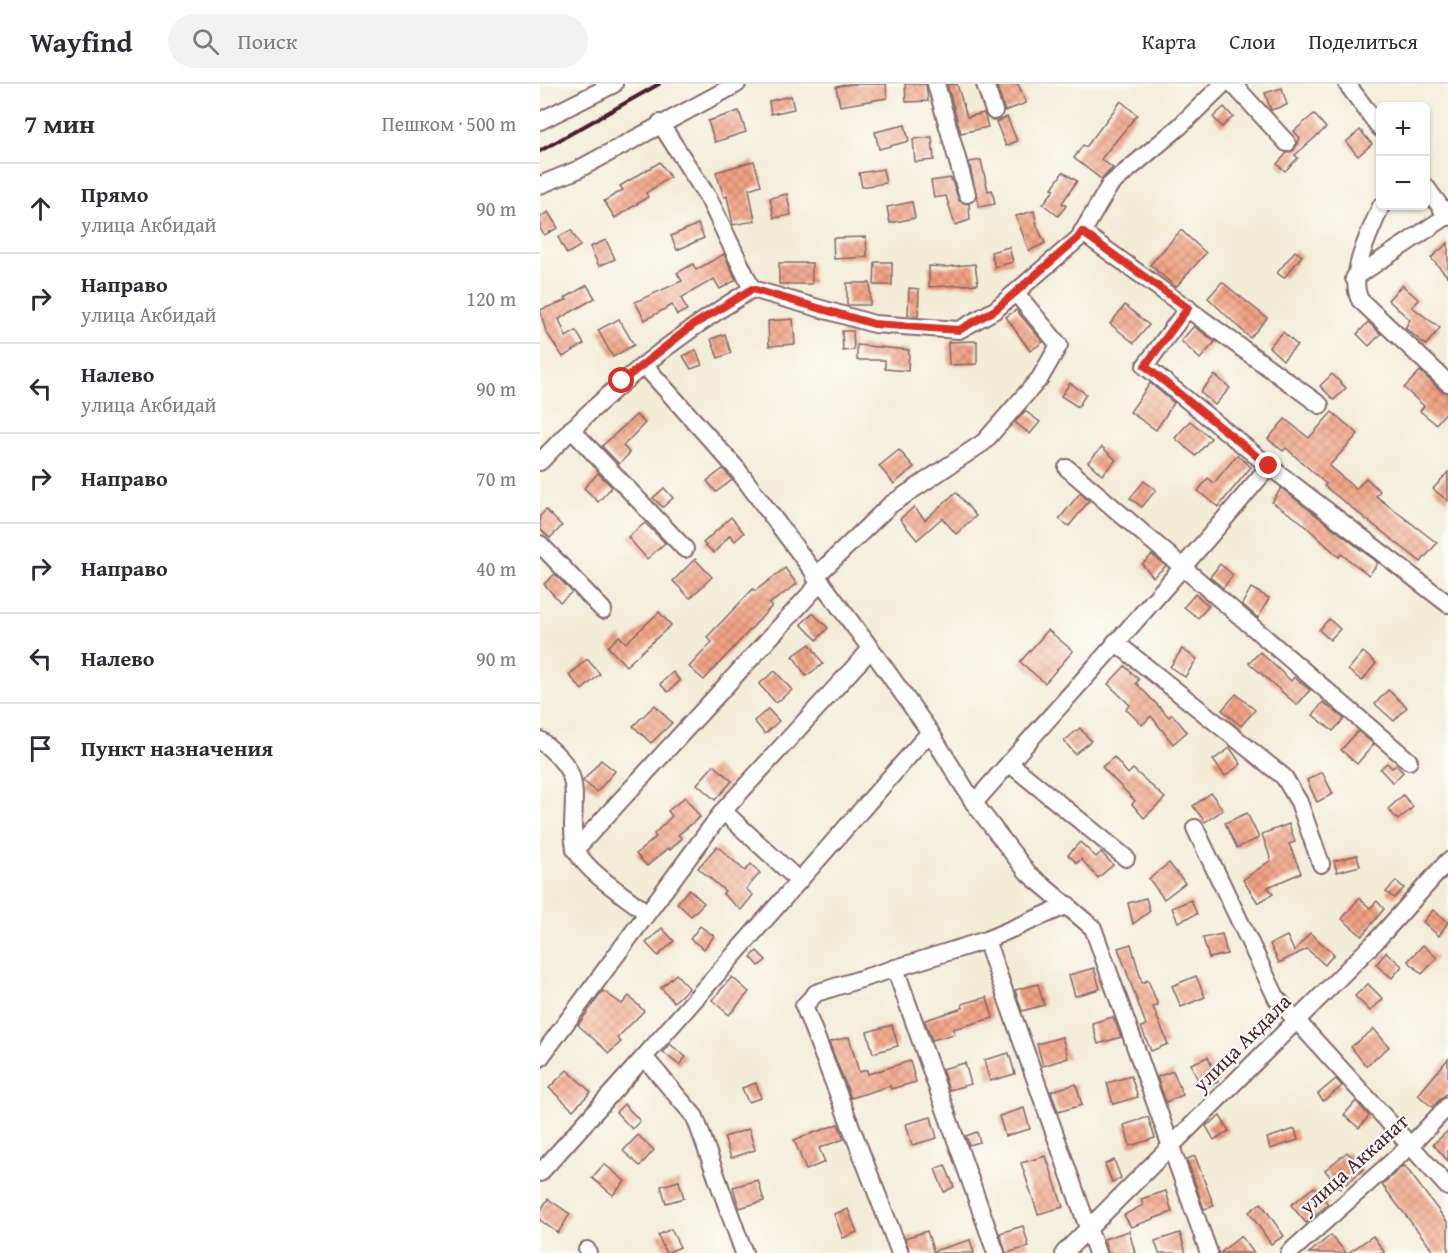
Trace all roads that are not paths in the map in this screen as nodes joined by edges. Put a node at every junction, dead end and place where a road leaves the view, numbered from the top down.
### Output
1 (614, 84) edge
2 (737, 84) edge
3 (936, 84) edge
4 (985, 84) edge
5 (1223, 84) edge
6 (1233, 84) edge
7 (1347, 84) edge
8 (994, 111) dead end
9 (540, 121) edge
10 (660, 123) junction
11 (1376, 123) edge
12 (1287, 143) dead end
13 (540, 184) edge
14 (1430, 192) edge
15 (967, 194) dead end
16 (1445, 208) edge
17 (1380, 210) edge
18 (1082, 232) junction
19 (1354, 278) junction
20 (752, 289) junction
21 (1016, 293) junction
22 (1188, 308) junction
23 (644, 365) junction
24 (1448, 383) edge
25 (1320, 405) dead end
26 (571, 429) junction
27 (540, 462) edge
28 (1269, 466) junction
29 (1066, 468) dead end
30 (540, 544) edge
31 (685, 549) dead end
32 (1185, 567) junction
33 (818, 580) junction
34 (1448, 604) edge
35 (603, 610) dead end
36 (1115, 642) junction
37 (871, 649) junction
38 (930, 732) junction
39 (540, 740) edge
40 (1408, 761) dead end
41 (1009, 763) junction
42 (974, 803) junction
43 (723, 811) junction
44 (1195, 828) dead end
45 (575, 850) junction
46 (1126, 858) dead end
47 (1448, 861) edge
48 (1321, 864) dead end
49 (800, 881) junction
50 (1068, 905) junction
51 (647, 913) junction
52 (986, 940) junction
53 (895, 968) junction
54 (1298, 1019) junction
55 (644, 1057) junction
56 (540, 1058) edge
57 (1448, 1106) edge
58 (1412, 1144) junction
59 (1171, 1146) junction
60 (540, 1173) edge
61 (1448, 1187) edge
62 (1089, 1228) junction
63 (744, 1253) edge
64 (900, 1253) edge
65 (996, 1253) edge
66 (1064, 1253) edge
67 (1097, 1253) edge
68 (1209, 1253) edge
69 (1289, 1253) edge

1 - 9 street
2 - 10 street
3 - 15 street
4 - 8 street
5 - 18 street
6 - 12 street
7 - 11 street
10 - 13 street
10 - 20 street
14 - 16 street
16 - 19 street
17 - 19 street
18 - 21 street
18 - 22 street
19 - 24 street
20 - 21 street
20 - 23 street
21 - 33 street
22 - 25 street
22 - 28 street
23 - 26 street
23 - 33 street
26 - 27 street
26 - 31 street
28 - 32 street
28 - 34 street
29 - 32 street
30 - 35 street
32 - 36 street
32 - 40 street
33 - 37 street
33 - 45 street
36 - 41 street
36 - 48 street
37 - 38 street
37 - 43 street
38 - 42 street
38 - 49 street
39 - 45 street
41 - 42 street
41 - 46 street
42 - 50 street
43 - 49 street
43 - 51 street
44 - 54 street
45 - 51 street
47 - 54 street, улица Акдала
49 - 55 street
50 - 52 street
50 - 59 street
51 - 56 street
52 - 53 street
52 - 62 street
53 - 64 street
53 - 65 street
54 - 58 street
54 - 59 street, улица Акдала
55 - 60 street
55 - 63 street
57 - 58 street, улица Акканат
58 - 61 street
58 - 69 street, улица Акканат
59 - 62 street, улица Акдала
59 - 68 street
62 - 66 street, улица Акдала
62 - 67 street

